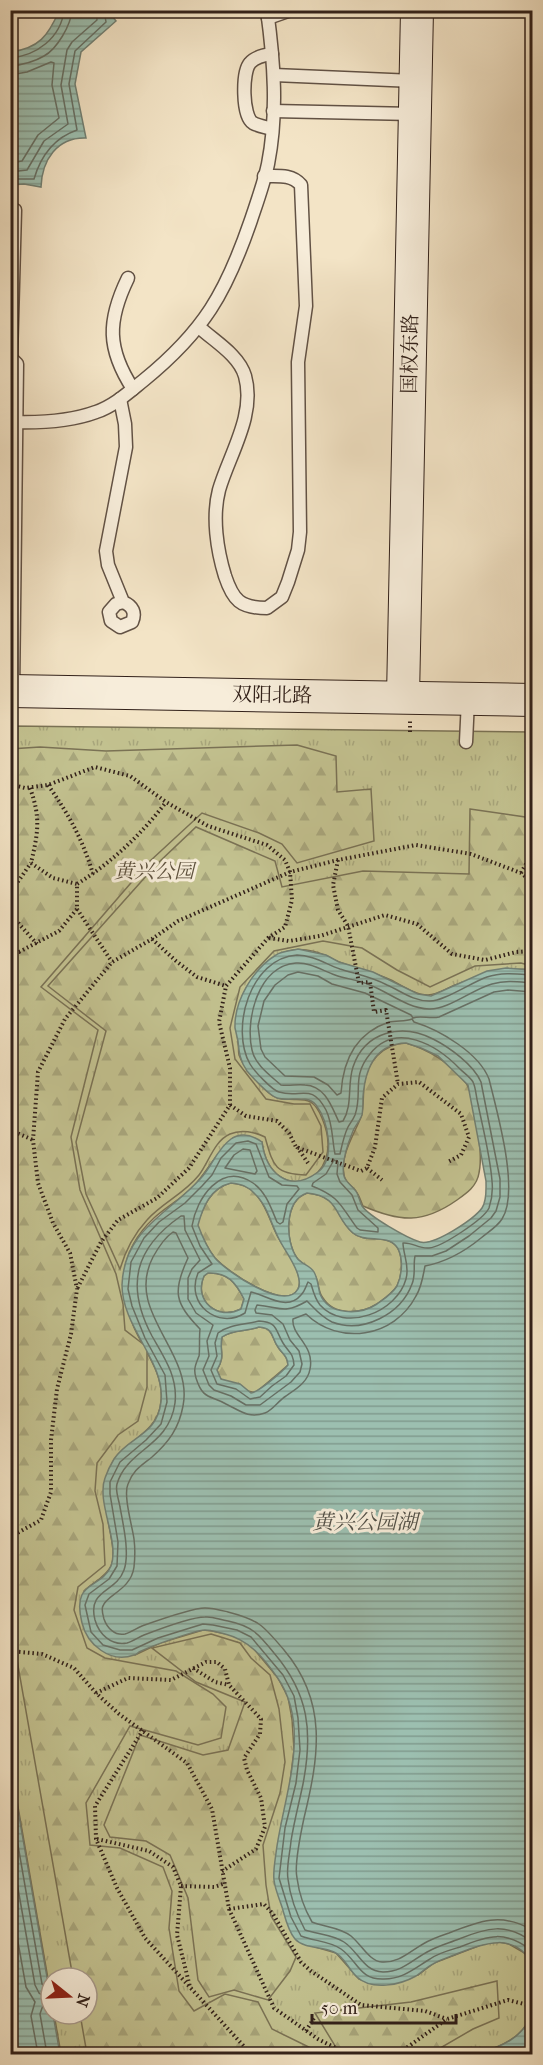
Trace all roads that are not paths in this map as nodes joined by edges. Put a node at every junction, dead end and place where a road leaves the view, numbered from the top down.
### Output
1 (291, 10) edge
2 (417, 10) edge
3 (267, 14) edge
4 (272, 54) junction
5 (274, 75) junction
6 (416, 81) junction
7 (273, 111) junction
8 (415, 114) junction
9 (272, 129) junction
10 (264, 176) junction
11 (15, 210) dead end
12 (128, 279) dead end
13 (199, 327) junction
14 (11, 357) edge
15 (133, 389) junction
16 (120, 399) junction
17 (14, 422) edge
18 (123, 602) dead end
19 (12, 691) edge
20 (403, 697) junction
21 (468, 698) junction
22 (532, 700) edge
23 (466, 742) dead end

1 - 3 lane
2 - 6 street, 国权东路
3 - 4 lane
4 - 5 lane
4 - 9 lane
5 - 6 lane
5 - 7 lane
6 - 8 street, 国权东路
7 - 8 lane
7 - 9 lane
8 - 20 street, 国权东路
9 - 10 lane
10 - 13 lane
10 - 13 lane
11 - 14 lane
12 - 15 lane
13 - 15 lane
14 - 17 lane
15 - 16 lane
16 - 17 lane
16 - 18 lane
17 - 19 lane
19 - 20 street, 双阳北路
20 - 21 street, 双阳北路
21 - 22 street, 双阳北路
21 - 23 lane

